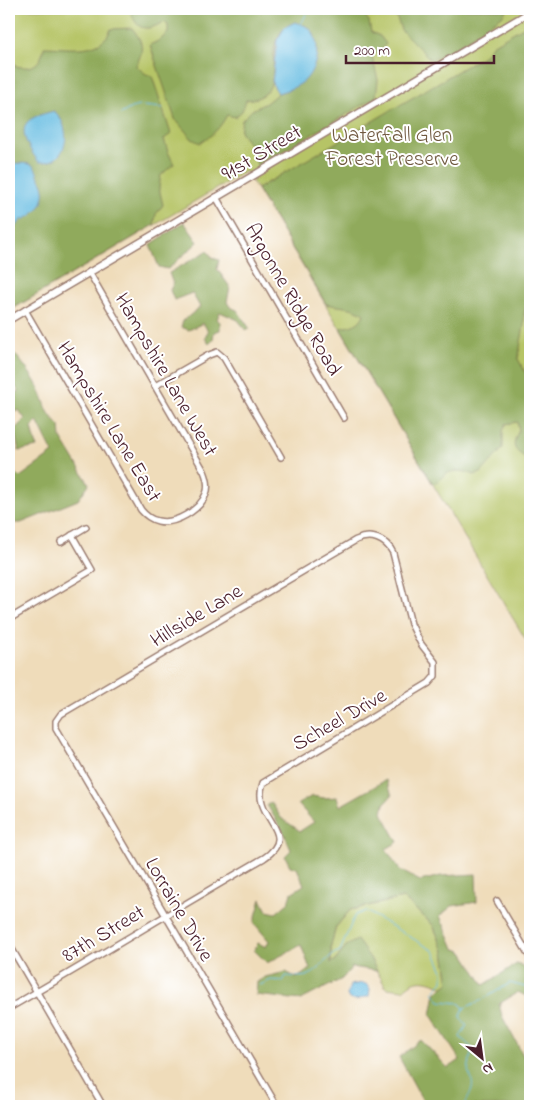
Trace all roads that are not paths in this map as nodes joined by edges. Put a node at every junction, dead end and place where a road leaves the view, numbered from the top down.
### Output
1 (530, 12) edge
2 (216, 197) junction
3 (89, 272) junction
4 (25, 310) junction
5 (9, 320) edge
6 (155, 386) junction
7 (344, 418) dead end
8 (282, 457) dead end
9 (184, 515) joint
10 (86, 527) dead end
11 (72, 535) junction
12 (362, 538) joint
13 (61, 542) dead end
14 (9, 619) edge
15 (56, 728) joint
16 (277, 832) joint
17 (497, 901) dead end
18 (165, 915) junction
19 (9, 944) edge
20 (530, 958) edge
21 (36, 992) junction
22 (9, 1008) edge
23 (103, 1106) edge
24 (277, 1106) edge

1 - 2 main road, 91st Street
2 - 3 main road, 91st Street
2 - 7 street, Argonne Ridge Road
3 - 4 main road, 91st Street
3 - 6 street, Hampshire Lane West
4 - 5 main road, 91st Street
4 - 9 street, Hampshire Lane East
6 - 8 street
6 - 9 street, Hampshire Lane West
10 - 11 street
11 - 13 street
11 - 14 street
12 - 15 street, Hillside Lane
12 - 16 street, Scheel Drive
15 - 18 street, Lorraine Drive
16 - 18 street, 87th Street
17 - 20 street
18 - 21 street, 87th Street
18 - 24 street, Lorraine Drive
19 - 21 street
21 - 22 street, 87th Street
21 - 23 street

